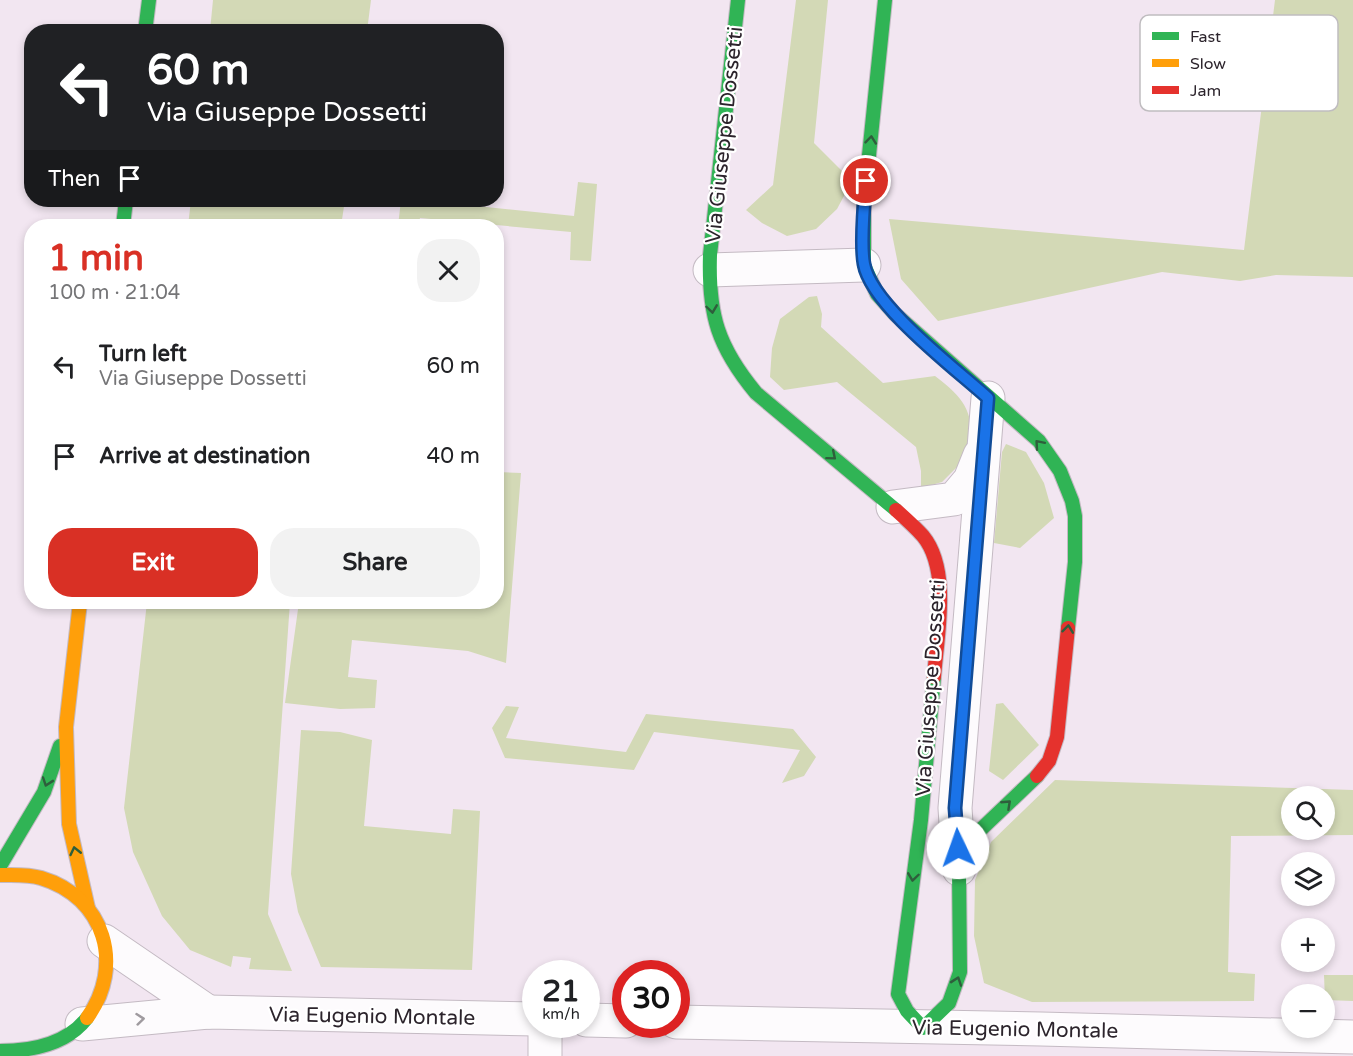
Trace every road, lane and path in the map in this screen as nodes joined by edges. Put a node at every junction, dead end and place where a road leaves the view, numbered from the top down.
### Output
1 (149, 0) edge
2 (738, 0) edge
3 (885, 0) edge
4 (147, 24) edge
5 (864, 265) junction
6 (710, 270) junction
7 (988, 398) junction
8 (984, 446) junction
9 (893, 507) junction
10 (79, 609) edge
11 (66, 727) junction
12 (0, 866) edge
13 (959, 869) junction
14 (0, 875) edge
15 (88, 908) junction
16 (104, 941) junction
17 (208, 1012) junction
18 (522, 1019) edge
19 (690, 1022) edge
20 (82, 1024) junction
21 (923, 1028) junction
22 (1353, 1037) edge
23 (545, 1038) edge
24 (53, 1050) edge
25 (0, 1051) edge
26 (545, 1056) edge

1 - 4 street
2 - 6 street, Via Giuseppe Dossetti
5 -> 3 street, Via Giuseppe Dossetti
5 - 6 street, Via Giuseppe Dossetti
5 - 7 street, Via Giuseppe Dossetti
6 -> 9 street, Via Giuseppe Dossetti
7 - 8 street, Via Giuseppe Dossetti
13 -> 7 street, Via Giuseppe Dossetti
8 - 9 street, Via Giuseppe Dossetti
8 - 13 street, Via Giuseppe Dossetti
9 -> 21 street, Via Giuseppe Dossetti
10 - 11 street
11 -> 12 street
15 -> 11 street
21 -> 13 street, Via Giuseppe Dossetti
14 - 15 street
15 - 16 street
16 - 17 street
16 - 20 street
17 - 18 street, Via Eugenio Montale
20 -> 17 street, Via Eugenio Montale
19 - 21 street, Via Eugenio Montale
20 - 24 street
21 - 22 street, Via Eugenio Montale
23 - 26 street
24 - 25 street

